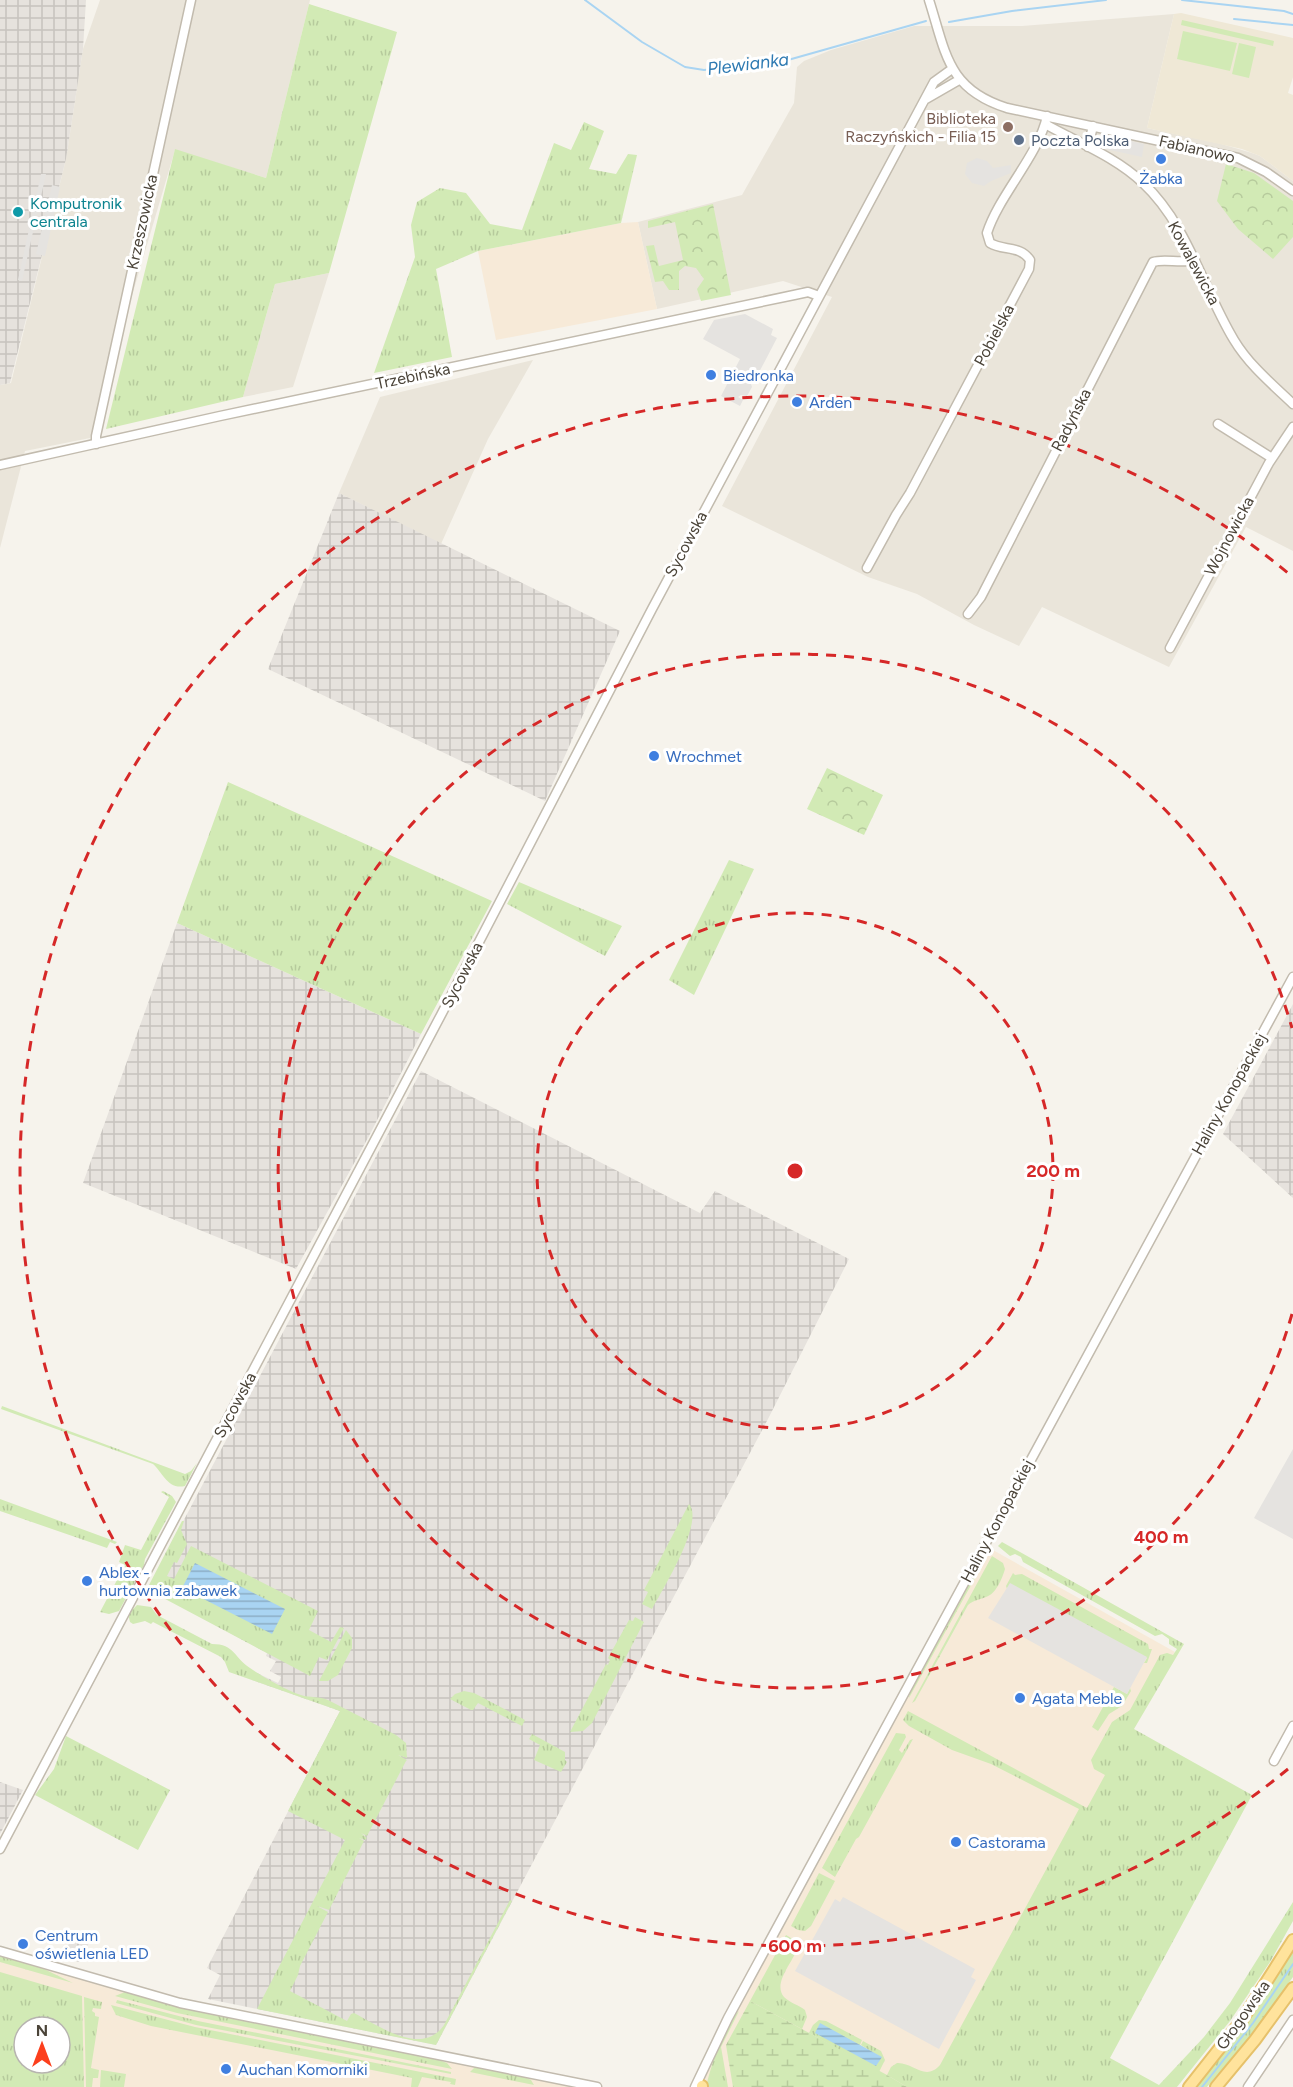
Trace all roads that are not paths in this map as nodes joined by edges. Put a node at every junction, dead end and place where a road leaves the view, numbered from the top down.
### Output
1 (191, 0) edge
2 (929, 0) edge
3 (952, 69) junction
4 (959, 80) junction
5 (924, 101) junction
6 (1046, 120) junction
7 (1093, 126) junction
8 (1088, 147) junction
9 (1293, 191) edge
10 (1195, 260) junction
11 (819, 296) junction
12 (1293, 404) edge
13 (1218, 424) dead end
14 (1293, 427) edge
15 (96, 444) junction
16 (1272, 458) junction
17 (3, 465) edge
18 (867, 567) dead end
19 (968, 614) dead end
20 (1170, 648) dead end
21 (1293, 977) edge
22 (1293, 1726) edge
23 (1274, 1761) dead end
24 (0, 1849) edge
25 (1293, 1940) edge
26 (0, 1951) edge
27 (1293, 1988) edge
28 (1293, 2020) edge
29 (705, 2067) junction
30 (597, 2087) edge
31 (695, 2087) edge
32 (702, 2087) edge
33 (1189, 2087) edge
34 (1216, 2087) edge
35 (1248, 2087) edge

1 - 15 street, Krzeszowicka
2 - 3 street, Fabianowo
3 - 4 street, Fabianowo
3 - 5 street, Sycowska
4 - 5 street, Sycowska
4 - 6 street, Fabianowo
5 - 11 street, Sycowska
6 - 7 street, Fabianowo
6 - 8 street, Kowalewicka
6 - 18 street, Pobielska
7 - 8 street
7 - 9 street, Fabianowo
8 - 10 street, Kowalewicka
10 - 12 street, Kowalewicka
10 - 19 street, Radyńska
11 - 15 street, Trzebińska
11 - 24 street, Sycowska
13 - 16 street
14 - 16 street, Wojnowicka
15 - 17 street, Trzebińska
16 - 20 street, Wojnowicka
21 - 29 street, Haliny Konopackiej
22 - 23 street
25 - 33 main road, Głogowska
26 - 30 street
27 - 34 main road, Głogowska
28 - 35 street
29 - 31 street, Haliny Konopackiej
29 - 32 street, Haliny Konopackiej

